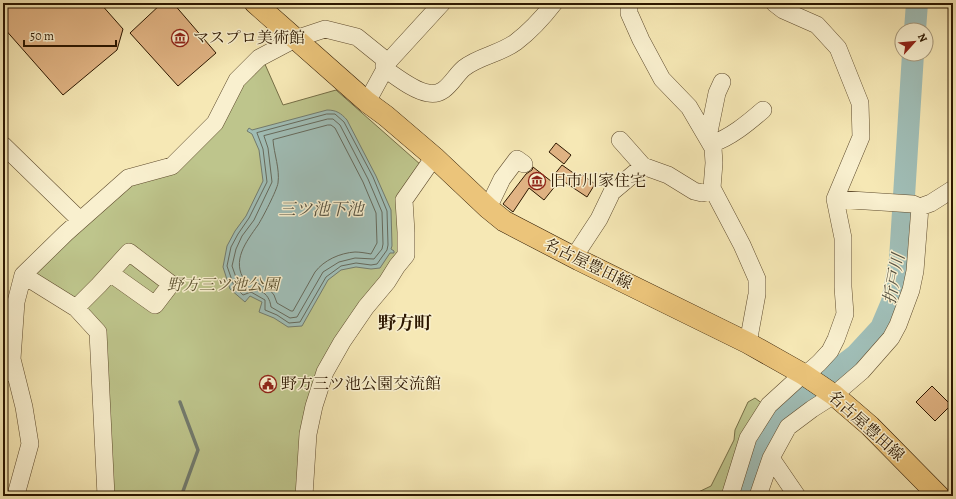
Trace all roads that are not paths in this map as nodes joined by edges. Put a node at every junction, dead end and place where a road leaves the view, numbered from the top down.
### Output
1 (255, 3) edge
2 (442, 3) edge
3 (554, 3) edge
4 (629, 3) edge
5 (774, 3) edge
6 (295, 39) junction
7 (387, 66) junction
8 (722, 82) dead end
9 (367, 102) junction
10 (763, 110) dead end
11 (620, 140) dead end
12 (708, 140) junction
13 (3, 145) edge
14 (434, 157) junction
15 (524, 164) dead end
16 (643, 166) junction
17 (953, 189) edge
18 (713, 191) junction
19 (835, 199) junction
20 (910, 205) junction
21 (488, 208) junction
22 (80, 220) junction
23 (574, 257) junction
24 (110, 273) dead end
25 (23, 275) junction
26 (76, 308) junction
27 (748, 343) junction
28 (12, 358) junction
29 (3, 374) edge
30 (805, 375) junction
31 (831, 393) junction
32 (771, 458) junction
33 (17, 496) edge
34 (106, 496) edge
35 (304, 496) edge
36 (730, 496) edge
37 (758, 496) edge
38 (797, 496) edge
39 (938, 496) edge

1 - 6 main road, 名古屋豊田線
2 - 7 street
3 - 7 street
4 - 12 street
5 - 19 street
6 - 7 street
6 - 9 main road, 名古屋豊田線
6 - 22 street
7 - 9 street
8 - 12 street
9 - 14 main road, 名古屋豊田線
10 - 12 street
11 - 16 street
12 - 18 street
13 - 22 street
14 - 21 main road, 名古屋豊田線
14 - 35 street
15 - 21 street
16 - 18 street
16 - 23 street
17 - 20 street
18 - 27 street
19 - 20 street
19 - 30 street
20 - 31 street
21 - 23 main road, 名古屋豊田線
22 - 25 street
23 - 27 main road, 名古屋豊田線
24 - 26 street
25 - 26 street
25 - 28 street
26 - 34 street
27 - 30 main road, 名古屋豊田線
28 - 29 street
28 - 33 street
30 - 31 main road, 名古屋豊田線
30 - 36 street
31 - 32 street
31 - 39 main road, 名古屋豊田線
32 - 37 street
32 - 38 street

